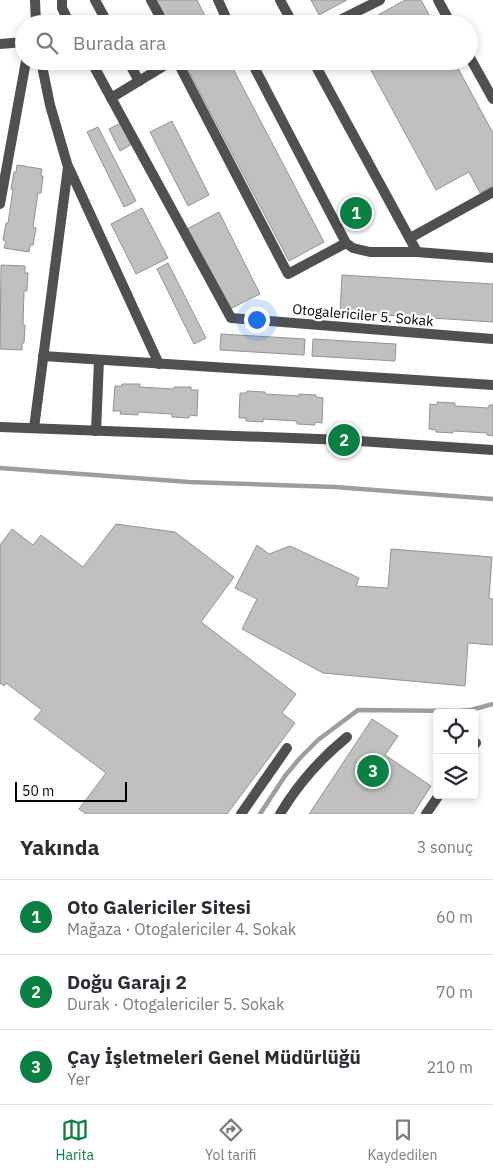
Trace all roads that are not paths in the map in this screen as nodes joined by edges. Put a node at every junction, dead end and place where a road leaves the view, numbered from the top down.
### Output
1 (35, 0) edge
2 (62, 0) edge
3 (95, 0) edge
4 (152, 0) edge
5 (218, 0) edge
6 (280, 0) edge
7 (380, 0) edge
8 (438, 0) edge
9 (35, 15) edge
10 (66, 15) edge
11 (103, 15) edge
12 (160, 15) edge
13 (225, 15) edge
14 (288, 15) edge
15 (350, 15) edge
16 (447, 15) edge
17 (15, 43) edge
18 (0, 44) edge
19 (24, 70) edge
20 (43, 70) edge
21 (96, 70) edge
22 (133, 70) edge
23 (157, 70) edge
24 (182, 70) edge
25 (258, 70) edge
26 (318, 70) edge
27 (477, 70) edge
28 (139, 81) junction
29 (111, 98) junction
30 (493, 99) edge
31 (68, 167) junction
32 (493, 192) edge
33 (0, 204) edge
34 (410, 238) junction
35 (346, 242) junction
36 (417, 252) junction
37 (493, 258) edge
38 (493, 339) edge
39 (43, 356) junction
40 (99, 360) junction
41 (159, 364) junction
42 (493, 385) edge
43 (0, 427) edge
44 (34, 428) junction
45 (96, 431) junction
46 (493, 450) edge
47 (347, 737) dead end
48 (288, 748) dead end
49 (436, 799) edge
50 (241, 814) edge
51 (280, 814) edge
52 (426, 814) edge

1 - 9 street
2 - 10 street
3 - 11 street
4 - 12 street
5 - 13 street
6 - 14 street
7 - 15 street
8 - 16 street
17 - 18 street
19 - 33 street
20 - 31 street
21 - 29 street
22 - 28 street
23 - 28 street
24 - 35 street
25 - 35 street
26 - 34 street
27 - 30 street
28 - 29 street
29 - 38 street, Otogalericiler 5. Sokak
31 - 39 street
31 - 41 street
32 - 34 street
34 - 36 street
35 - 36 street
36 - 37 street
39 - 40 street
39 - 44 street
40 - 41 street
40 - 45 street
41 - 42 street
43 - 44 street
44 - 45 street
45 - 46 street
47 - 51 street
48 - 50 street
49 - 52 street

